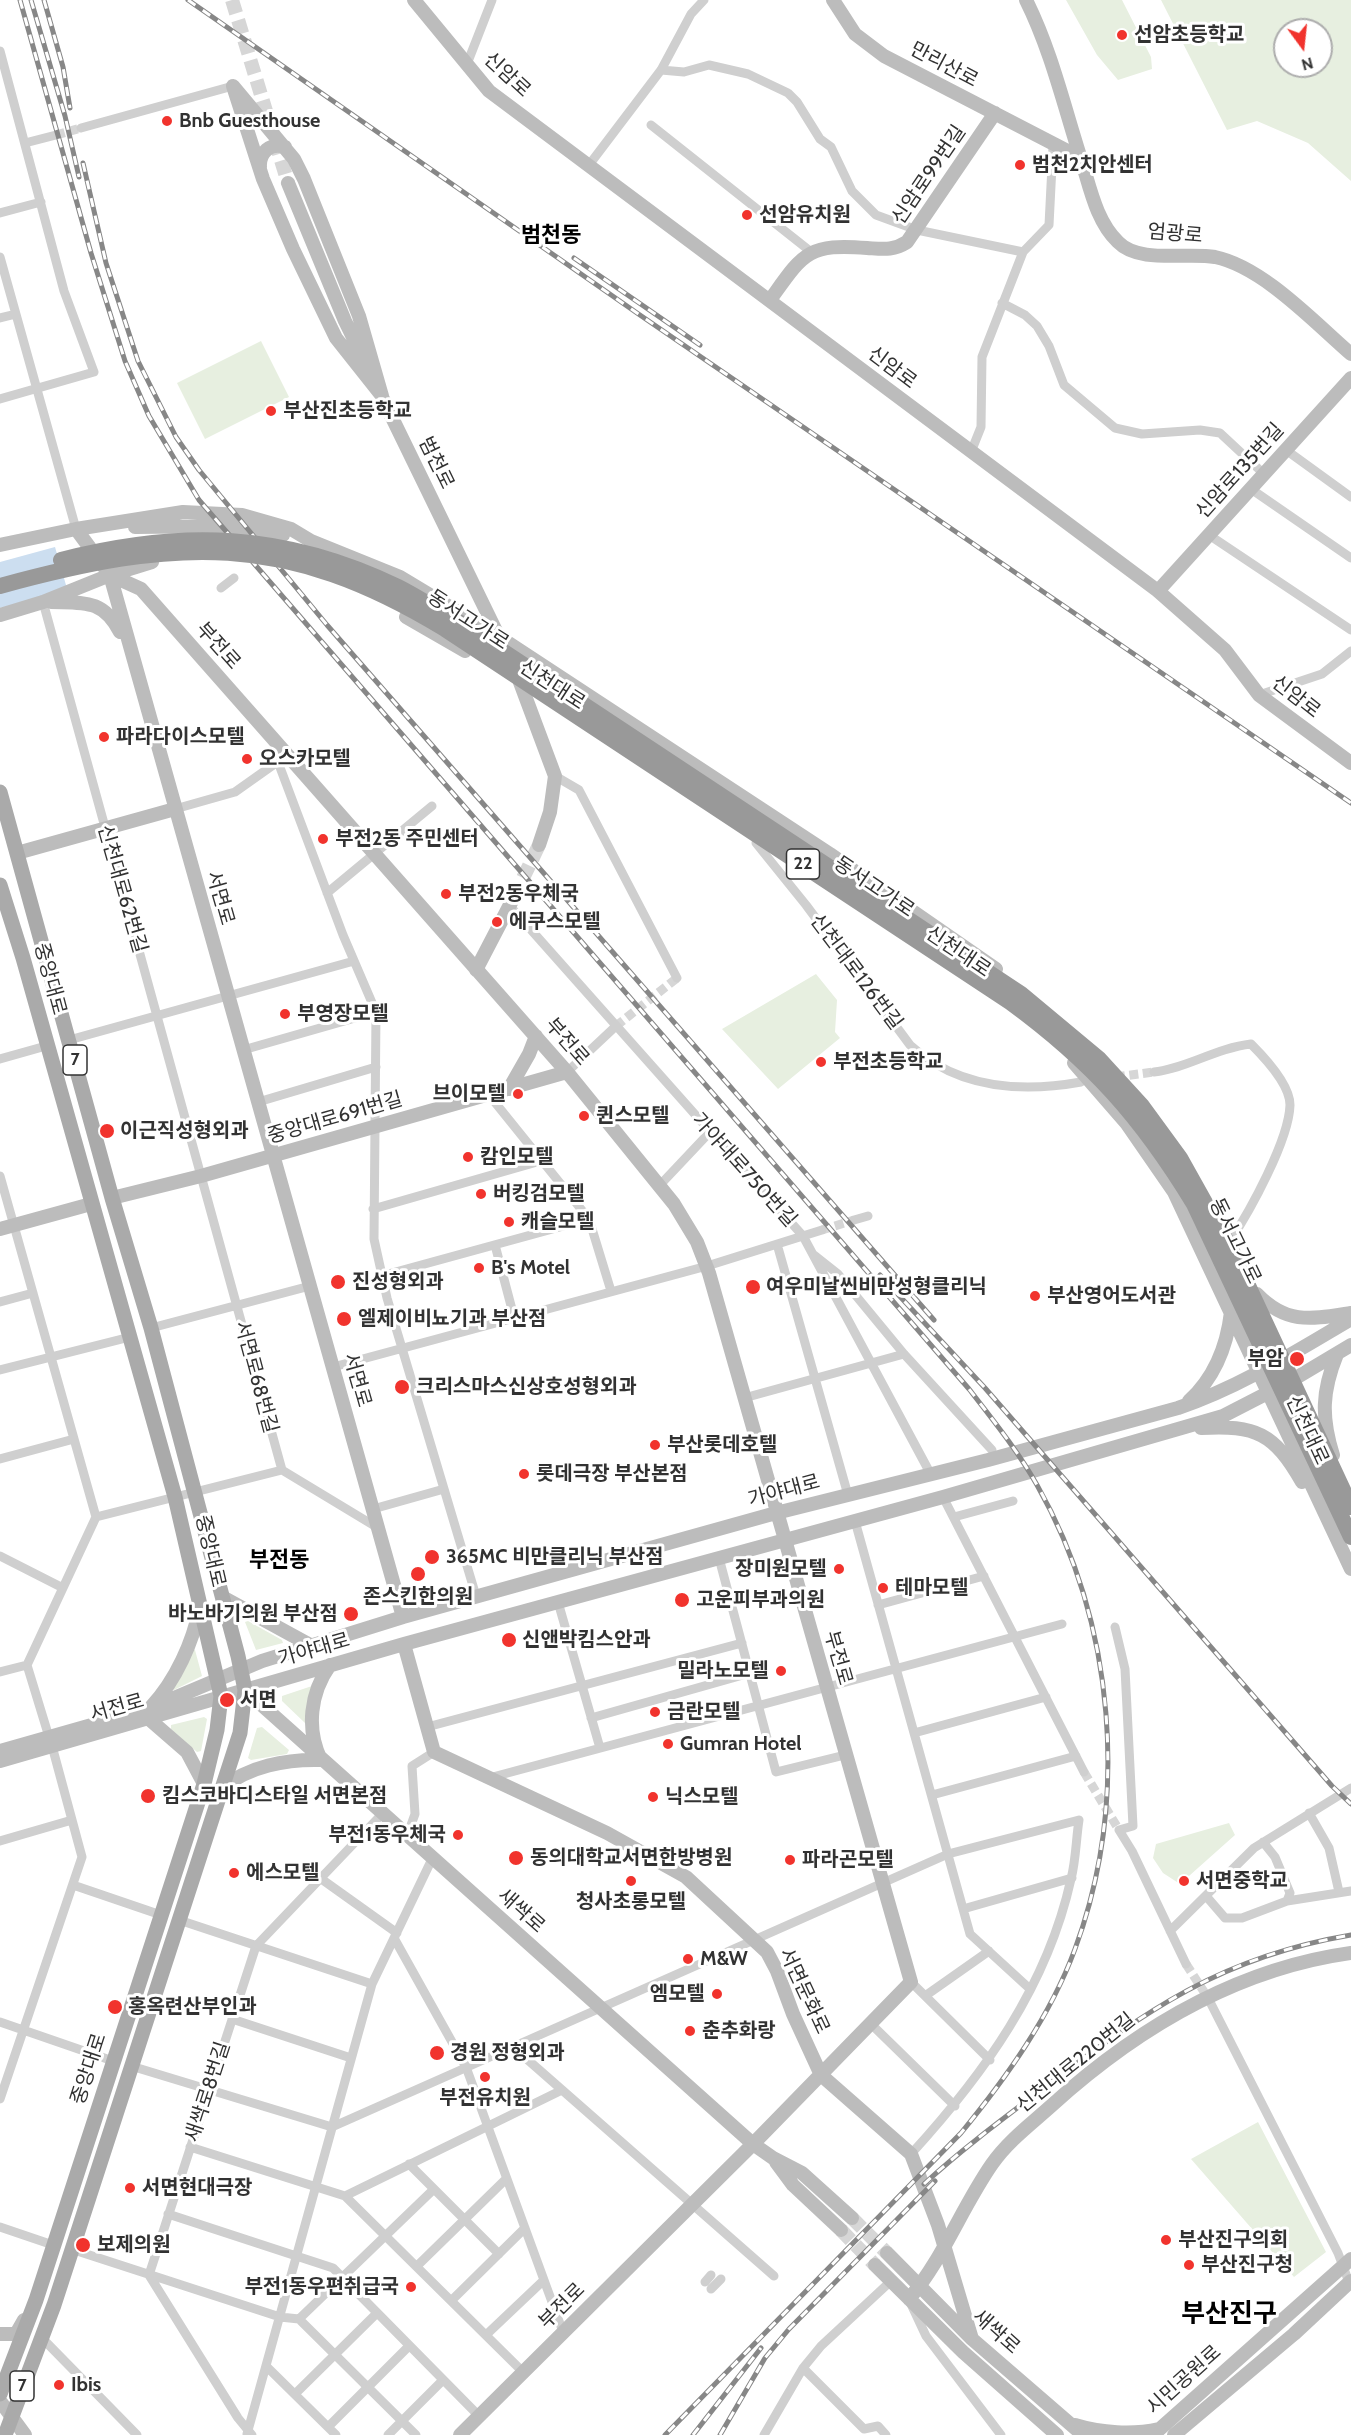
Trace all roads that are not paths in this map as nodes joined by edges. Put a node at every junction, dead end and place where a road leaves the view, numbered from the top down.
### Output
1 (414, 0) edge
2 (492, 0) edge
3 (704, 0) edge
4 (833, 0) edge
5 (1026, 0) edge
6 (0, 51) edge
7 (467, 64) junction
8 (2, 68) edge
9 (662, 70) junction
10 (233, 86) junction
11 (995, 113) junction
12 (651, 126) dead end
13 (81, 128) tunnel mouth
14 (56, 135) tunnel mouth
15 (25, 143) junction
16 (1053, 146) junction
17 (285, 147) junction
18 (1081, 158) junction
19 (589, 165) junction
20 (263, 179) junction
21 (288, 183) tunnel mouth
22 (40, 202) junction
23 (0, 213) edge
24 (916, 230) junction
25 (810, 251) junction
26 (1023, 252) junction
27 (0, 257) edge
28 (770, 300) junction
29 (1002, 303) junction
30 (16, 314) junction
31 (0, 318) edge
32 (1351, 354) edge
33 (1351, 378) edge
34 (37, 389) junction
35 (382, 396) junction
36 (0, 399) edge
37 (1286, 450) junction
38 (971, 452) junction
39 (1264, 474) junction
40 (1251, 489) junction
41 (1351, 497) edge
42 (76, 529) junction
43 (1209, 535) junction
44 (0, 539) edge
45 (17, 542) junction
46 (0, 545) edge
47 (157, 553) junction
48 (1351, 558) edge
49 (0, 575) edge
50 (110, 575) junction
51 (234, 578) dead end
52 (0, 586) edge
53 (221, 588) dead end
54 (1158, 591) junction
55 (0, 596) edge
56 (43, 602) junction
57 (0, 615) edge
58 (1351, 630) edge
59 (498, 636) junction
60 (1351, 651) edge
61 (132, 656) junction
62 (525, 691) junction
63 (1259, 695) junction
64 (283, 759) junction
65 (1351, 763) edge
66 (555, 776) junction
67 (0, 792) edge
68 (432, 806) dead end
69 (175, 809) junction
70 (106, 829) junction
71 (756, 843) junction
72 (538, 845) tunnel mouth
73 (17, 853) junction
74 (374, 854) junction
75 (0, 885) edge
76 (327, 893) junction
77 (512, 901) joint
78 (354, 961) junction
79 (476, 970) junction
80 (677, 978) dead end
81 (229, 997) junction
82 (376, 1012) junction
83 (158, 1016) junction
84 (616, 1026) junction
85 (536, 1036) junction
86 (69, 1040) junction
87 (46, 1046) junction
88 (243, 1050) junction
89 (0, 1059) edge
90 (376, 1067) junction
91 (567, 1072) junction
92 (1154, 1072) tunnel mouth
93 (1081, 1082) dead end
94 (509, 1089) junction
95 (489, 1095) junction
96 (258, 1101) junction
97 (377, 1126) junction
98 (710, 1132) junction
99 (273, 1155) junction
100 (544, 1160) junction
101 (0, 1176) edge
102 (201, 1176) junction
103 (660, 1185) junction
104 (112, 1198) junction
105 (90, 1204) junction
106 (373, 1209) junction
107 (868, 1216) dead end
108 (589, 1219) junction
109 (854, 1220) tunnel mouth
110 (7, 1227) edge
111 (822, 1230) tunnel mouth
112 (803, 1236) junction
113 (1230, 1241) junction
114 (777, 1244) junction
115 (492, 1245) junction
116 (813, 1254) junction
117 (707, 1266) junction
118 (381, 1276) junction
119 (310, 1286) junction
120 (611, 1292) junction
121 (33, 1293) junction
122 (1257, 1294) junction
123 (0, 1302) edge
124 (237, 1306) junction
125 (1231, 1312) junction
126 (1351, 1313) edge
127 (514, 1317) junction
128 (1351, 1319) edge
129 (151, 1328) junction
130 (130, 1337) junction
131 (1351, 1345) edge
132 (402, 1348) junction
133 (904, 1354) junction
134 (1336, 1354) junction
135 (51, 1356) junction
136 (1286, 1357) junction
137 (872, 1364) junction
138 (333, 1367) junction
139 (0, 1370) edge
140 (1259, 1373) junction
141 (1296, 1378) junction
142 (815, 1379) junction
143 (1268, 1393) junction
144 (744, 1398) junction
145 (1178, 1408) junction
146 (1179, 1429) junction
147 (74, 1439) junction
148 (992, 1450) junction
149 (3, 1458) edge
150 (1334, 1460) junction
151 (282, 1470) junction
152 (929, 1471) junction
153 (893, 1483) junction
154 (1350, 1487) edge
155 (444, 1489) junction
156 (195, 1492) junction
157 (848, 1495) junction
158 (949, 1496) junction
159 (175, 1497) junction
160 (1013, 1501) dead end
161 (1351, 1507) edge
162 (373, 1509) junction
163 (776, 1514) junction
164 (96, 1517) junction
165 (954, 1517) junction
166 (855, 1521) junction
167 (1329, 1521) junction
168 (378, 1528) junction
169 (1351, 1537) edge
170 (785, 1541) junction
171 (0, 1556) edge
172 (719, 1558) junction
173 (1351, 1569) edge
174 (984, 1576) junction
175 (63, 1588) junction
176 (476, 1596) junction
177 (224, 1598) junction
178 (558, 1602) junction
179 (201, 1605) junction
180 (878, 1605) junction
181 (403, 1617) junction
182 (1062, 1624) dead end
183 (1115, 1627) dead end
184 (1015, 1636) junction
185 (742, 1643) junction
186 (404, 1644) junction
187 (310, 1645) junction
188 (27, 1665) junction
189 (330, 1665) junction
190 (896, 1668) junction
191 (242, 1671) junction
192 (0, 1672) edge
193 (750, 1673) junction
194 (582, 1686) junction
195 (826, 1686) junction
196 (220, 1689) junction
197 (245, 1690) junction
198 (1046, 1697) junction
199 (758, 1704) junction
200 (149, 1714) junction
201 (591, 1718) junction
202 (427, 1727) junction
203 (914, 1733) junction
204 (51, 1742) junction
205 (600, 1748) junction
206 (0, 1751) edge
207 (434, 1752) junction
208 (845, 1755) junction
209 (1076, 1756) junction
210 (321, 1760) junction
211 (0, 1761) edge
212 (1084, 1772) tunnel mouth
213 (489, 1778) junction
214 (204, 1784) junction
215 (1351, 1788) edge
216 (222, 1789) junction
217 (932, 1795) junction
218 (1309, 1813) junction
219 (382, 1814) junction
220 (72, 1820) junction
221 (407, 1836) junction
222 (0, 1841) edge
223 (1263, 1842) junction
224 (948, 1854) junction
225 (432, 1859) junction
226 (320, 1878) junction
227 (1072, 1878) junction
228 (881, 1883) junction
229 (73, 1885) junction
230 (1351, 1890) edge
231 (1339, 1892) junction
232 (1206, 1896) junction
233 (1287, 1901) junction
234 (963, 1909) junction
235 (161, 1915) junction
236 (179, 1920) junction
237 (1170, 1931) junction
238 (395, 1935) junction
239 (752, 1941) junction
240 (256, 1947) junction
241 (989, 1951) junction
242 (1351, 1953) edge
243 (1186, 1964) tunnel mouth
244 (911, 1982) junction
245 (372, 1983) junction
246 (1030, 1989) junction
247 (925, 1996) junction
248 (1208, 1998) junction
249 (600, 2007) junction
250 (232, 2019) junction
251 (0, 2022) edge
252 (870, 2023) junction
253 (23, 2030) junction
254 (512, 2046) junction
255 (351, 2058) junction
256 (990, 2060) junction
257 (113, 2061) junction
258 (131, 2066) junction
259 (466, 2067) junction
260 (820, 2074) junction
261 (209, 2090) junction
262 (562, 2090) junction
263 (0, 2099) edge
264 (955, 2106) junction
265 (487, 2126) junction
266 (332, 2127) junction
267 (753, 2144) junction
268 (190, 2147) junction
269 (911, 2154) junction
270 (773, 2158) junction
271 (409, 2164) junction
272 (506, 2179) junction
273 (316, 2187) junction
274 (434, 2189) junction
275 (345, 2196) junction
276 (691, 2205) junction
277 (168, 2214) junction
278 (852, 2218) tunnel mouth
279 (465, 2220) junction
280 (0, 2227) edge
281 (525, 2228) junction
282 (841, 2230) tunnel mouth
283 (386, 2236) junction
284 (944, 2244) junction
285 (53, 2245) junction
286 (71, 2249) junction
287 (887, 2253) tunnel mouth
288 (499, 2254) junction
289 (297, 2256) junction
290 (1347, 2263) edge
291 (875, 2265) tunnel mouth
292 (417, 2266) junction
293 (149, 2275) junction
294 (342, 2276) junction
295 (774, 2276) dead end
296 (722, 2279) dead end
297 (544, 2280) junction
298 (891, 2281) junction
299 (709, 2282) dead end
300 (1350, 2284) edge
301 (920, 2286) junction
302 (909, 2299) junction
303 (36, 2300) junction
304 (452, 2300) junction
305 (377, 2313) junction
306 (280, 2317) junction
307 (299, 2319) junction
308 (563, 2332) junction
309 (0, 2334) edge
310 (486, 2335) junction
311 (40, 2337) junction
312 (972, 2339) junction
313 (409, 2346) junction
314 (334, 2354) junction
315 (266, 2366) junction
316 (803, 2368) junction
317 (523, 2372) junction
318 (443, 2380) junction
319 (368, 2387) junction
320 (0, 2394) edge
321 (294, 2394) junction
322 (0, 2401) edge
323 (10, 2416) junction
324 (479, 2416) junction
325 (402, 2421) junction
326 (1069, 2423) junction
327 (328, 2427) junction
328 (1157, 2431) edge
329 (249, 2434) edge
330 (5, 2435) edge
331 (25, 2435) edge
332 (137, 2435) edge
333 (336, 2435) edge
334 (388, 2435) edge
335 (416, 2435) edge
336 (460, 2435) edge
337 (764, 2435) edge
338 (886, 2435) edge
339 (1001, 2435) edge
340 (1057, 2435) edge
341 (1083, 2435) edge
342 (1174, 2435) edge

1 - 7 main road, 신암로
2 - 7 street
3 - 9 street
4 - 11 main road, 만리산로
5 - 18 main road, 엄광로
6 - 8 street
7 - 19 main road, 신암로
8 - 15 street
9 - 19 street
9 - 24 street
10 - 13 street
10 - 17 main road
10 - 20 main road
11 - 16 main road, 만리산로
11 - 24 main road, 신암로99번길
12 - 25 street
14 - 15 street
15 - 22 street
16 - 18 main road, 만리산로
16 - 26 street
17 - 20 main road
17 - 35 main road
18 - 32 main road, 엄광로
19 - 28 main road, 신암로
20 - 35 main road
21 - 35 main road, 범천로
22 - 23 street
22 - 34 street
24 - 25 main road, 신암로99번길
24 - 26 street
25 - 28 main road
26 - 29 street
27 - 30 street
28 - 38 main road, 신암로
29 - 38 street
29 - 39 street
30 - 31 street
30 - 34 street
33 - 37 main road, 신암로135번길
34 - 36 street
34 - 42 street
35 - 59 main road, 범천로
37 - 39 main road, 신암로135번길
37 - 41 street
38 - 54 main road, 신암로
39 - 40 main road, 신암로135번길
40 - 43 main road, 신암로135번길
40 - 48 street
42 - 45 main road, 신천대로
42 - 50 main road
42 - 59 main road, 신천대로
43 - 54 main road, 신암로135번길
43 - 58 street
44 - 45 main road
45 - 46 main road, 신천대로
47 - 52 highway, 동서고가로 / 22, bridge
47 - 55 highway, bridge
47 - 169 highway, 동서고가로 / 22, bridge
49 - 161 highway, 동서고가로 / 22, bridge
50 - 56 main road, 신천대로
50 - 61 main road, 서면로
50 - 62 main road, 신천대로
50 - 64 main road, 부전로
51 - 53 street
54 - 63 main road, 신암로
56 - 57 main road, 신천대로
56 - 61 main road, 서면로
56 - 70 street, 신천대로62번길
59 - 62 main road, 범천로
59 - 113 main road, 신천대로
60 - 63 street
61 - 69 main road, 서면로
62 - 66 main road, 범천로
62 - 71 main road, 신천대로
63 - 65 main road, 신암로
64 - 69 street
64 - 74 main road, 부전로
64 - 76 street
66 - 72 main road
66 - 80 street
67 - 73 main road, 중앙대로 / 7
68 - 74 street
69 - 70 main road
69 - 81 main road, 서면로
70 - 73 main road
70 - 83 street, 신천대로62번길
71 - 93 street, 신천대로126번길
71 - 125 main road, 신천대로
73 - 86 main road, 중앙대로 / 7
74 - 76 street
74 - 79 main road, 부전로
75 - 87 main road, 중앙대로 / 7
76 - 78 street
77 - 79 main road
77 - 84 street, 가야대로750번길
78 - 81 street
78 - 82 street
79 - 85 main road, 부전로
81 - 83 street, 중앙대로
81 - 88 main road, 서면로
82 - 88 street
82 - 90 street
83 - 86 street, 중앙대로
83 - 102 street, 신천대로62번길
84 - 91 street
84 - 98 street, 가야대로750번길
85 - 91 main road, 부전로
85 - 94 main road
86 - 104 main road, 중앙대로 / 7
87 - 89 street
87 - 105 main road, 중앙대로 / 7
88 - 96 main road, 서면로
90 - 96 street
90 - 97 street
91 - 94 main road, 중앙대로691번길
91 - 103 main road, 부전로
92 - 113 street
94 - 95 main road, 중앙대로691번길
95 - 97 main road, 중앙대로691번길
95 - 100 street
96 - 99 main road, 서면로
97 - 99 main road, 중앙대로691번길
97 - 106 street
98 - 103 street
98 - 112 street, 가야대로750번길
99 - 102 main road, 중앙대로691번길
99 - 119 main road, 서면로
100 - 106 street
100 - 108 street
101 - 110 street
102 - 104 main road, 중앙대로691번길
102 - 124 street, 서면로68번길
103 - 117 main road, 부전로
104 - 129 main road, 중앙대로 / 7
105 - 110 main road
105 - 130 main road, 중앙대로 / 7
106 - 118 street
107 - 109 street
108 - 115 street
108 - 120 street
110 - 121 street
111 - 112 street
112 - 114 street
112 - 116 street, 가야대로750번길
113 - 122 main road, 신천대로
114 - 117 street
114 - 142 street
115 - 118 street
115 - 127 street
116 - 133 street
116 - 137 street, 가야대로750번길
117 - 120 street
117 - 144 main road, 부전로
118 - 132 street
119 - 124 street
119 - 138 main road, 서면로
120 - 127 street
121 - 123 street
121 - 135 street
122 - 126 main road
122 - 136 main road, 신천대로
124 - 129 street
124 - 151 street, 서면로68번길
125 - 140 main road, 신천대로
125 - 145 main road
127 - 132 street
128 - 136 main road, 가야대로
129 - 156 main road, 중앙대로 / 7
130 - 135 street
130 - 159 main road, 중앙대로 / 7
131 - 134 main road
132 - 138 street
132 - 155 street
133 - 137 street
133 - 148 street
134 - 141 main road
134 - 150 main road
135 - 139 street
135 - 147 street
136 - 140 main road, 가야대로
136 - 141 main road, 신천대로
137 - 142 street
137 - 152 street, 가야대로750번길
138 - 162 main road, 서면로
140 - 143 main road, 신천대로
140 - 145 main road, 가야대로
141 - 143 main road
141 - 150 main road, 신천대로
142 - 144 street
142 - 157 street
143 - 146 main road
143 - 167 main road, 신천대로
144 - 163 main road, 부전로
145 - 148 main road
145 - 153 main road, 가야대로
146 - 158 main road, 가야대로
146 - 167 main road
147 - 149 street
147 - 164 street
148 - 152 main road
150 - 154 main road, 신천대로
151 - 156 street
151 - 168 street
152 - 153 main road
153 - 157 main road, 가야대로
155 - 162 street
155 - 176 street
156 - 159 street
156 - 177 main road, 중앙대로 / 7
157 - 163 main road, 가야대로
158 - 165 street
158 - 166 main road, 가야대로
159 - 164 street
159 - 179 main road, 중앙대로 / 7
160 - 165 street
162 - 168 main road, 서면로
163 - 170 main road, 부전로
163 - 176 main road, 가야대로
164 - 175 street
165 - 174 street
166 - 170 main road, 가야대로
166 - 180 street
167 - 173 main road, 신천대로
168 - 181 main road, 서면로
170 - 172 main road, 가야대로
170 - 195 main road, 부전로
171 - 175 street
172 - 178 main road, 가야대로
172 - 185 street
174 - 180 street
174 - 184 street
175 - 188 street
176 - 181 main road, 가야대로
177 - 187 main road
177 - 191 main road, 중앙대로 / 7
178 - 186 main road, 가야대로
178 - 194 street
179 - 196 main road, 중앙대로 / 7
179 - 200 main road
180 - 190 street
181 - 187 main road, 가야대로
182 - 184 street
183 - 237 street
184 - 190 street
184 - 198 street
185 - 193 street
185 - 194 street
186 - 189 main road, 가야대로
186 - 202 main road
187 - 191 main road, 가야대로
188 - 192 street
188 - 204 street
189 - 197 main road, 가야대로
189 - 210 main road
190 - 195 street
190 - 203 street
191 - 196 main road, 가야대로
191 - 197 main road, 중앙대로 / 7
193 - 199 street
193 - 201 street
194 - 201 street
194 - 202 street
195 - 199 street
195 - 208 main road, 부전로
196 - 197 main road, 서전로
196 - 200 main road, 서전로
196 - 214 main road, 중앙대로 / 7
197 - 210 main road, 새싹로
197 - 216 main road, 중앙대로 / 7
198 - 203 street
198 - 209 street
199 - 205 street
199 - 208 street
200 - 204 main road, 서전로
200 - 214 main road
201 - 205 street
202 - 207 main road
203 - 217 street
204 - 206 main road, 서전로
204 - 211 main road, 서전로
204 - 220 street
205 - 213 street
207 - 213 main road, 서면문화로
207 - 221 street
208 - 228 main road, 부전로
209 - 212 street
209 - 217 street
210 - 216 main road
210 - 219 main road, 새싹로
213 - 239 main road, 서면문화로
214 - 235 main road, 중앙대로 / 7
215 - 218 street
216 - 236 main road, 중앙대로 / 7
217 - 224 street
218 - 223 street
218 - 231 street
219 - 221 main road, 새싹로
219 - 226 street, 새싹로8번길
220 - 222 street
220 - 229 street
221 - 225 main road, 새싹로
223 - 232 street
223 - 233 street
224 - 227 street
224 - 228 street
224 - 234 street
225 - 238 street
225 - 249 main road, 새싹로
226 - 238 street
226 - 240 street, 새싹로8번길
227 - 234 street
227 - 246 street
228 - 239 street
228 - 244 main road, 부전로
229 - 235 street
229 - 253 street
230 - 231 street
231 - 233 street
232 - 233 street
232 - 237 street
234 - 241 street
235 - 257 main road, 중앙대로 / 7
236 - 240 street
236 - 258 main road, 중앙대로 / 7
237 - 243 street
238 - 245 street
238 - 259 street
239 - 249 street
239 - 260 main road, 서면문화로
240 - 245 street
240 - 250 street, 새싹로8번길
241 - 246 street
241 - 247 street
242 - 248 main road, 신천대로220번길
244 - 247 street, 부전로
244 - 252 main road, 부전로
245 - 255 street
246 - 256 street
247 - 256 street, 부전로
248 - 284 main road, 신천대로220번길
248 - 290 street
249 - 254 street
249 - 267 main road, 새싹로
250 - 255 street
250 - 261 street, 새싹로8번길
251 - 253 street
252 - 260 main road, 부전로
252 - 264 street
253 - 257 street
253 - 263 street
254 - 259 street
254 - 262 street
255 - 266 street
256 - 264 street
257 - 285 main road, 중앙대로 / 7
258 - 261 street
258 - 286 main road, 중앙대로 / 7
259 - 265 street
259 - 266 street
260 - 267 main road, 부전로
260 - 269 main road, 서면문화로
261 - 266 street
261 - 268 street, 새싹로8번길
262 - 265 street
262 - 276 street
264 - 269 street
265 - 271 street
265 - 272 street
266 - 273 street
267 - 270 main road, 새싹로
267 - 276 main road, 부전로
268 - 273 street
268 - 277 street, 새싹로8번길
269 - 284 main road, 서면문화로
270 - 278 main road, 새싹로
270 - 282 main road, 새싹로
271 - 274 street
271 - 275 street
272 - 279 street
272 - 281 street
273 - 275 street
273 - 289 street
274 - 279 street
274 - 283 street
275 - 283 street
276 - 295 street
276 - 308 main road, 부전로
277 - 289 street
277 - 293 street, 새싹로8번길
279 - 288 street
279 - 292 street
280 - 285 street
281 - 288 street
281 - 297 street
283 - 292 street
283 - 294 street
284 - 301 main road
284 - 312 main road, 서면문화로
285 - 303 main road, 중앙대로 / 7
286 - 293 street
286 - 311 main road, 중앙대로 / 7
287 - 301 main road, 새싹로
288 - 304 street
289 - 294 street
289 - 306 street
290 - 300 street
290 - 328 main road, 시민공원로
291 - 298 main road, 새싹로
292 - 304 street
293 - 306 street
293 - 329 street
294 - 305 street
294 - 307 street
296 - 299 street
297 - 308 street
297 - 310 street
298 - 302 main road, 새싹로
298 - 316 street
300 - 342 main road, 시민공원로
301 - 302 main road
301 - 312 main road, 새싹로
302 - 339 street, 새싹로
302 - 340 main road, 새싹로
303 - 309 main road
303 - 320 main road, 중앙대로 / 7
304 - 310 street
305 - 313 street
305 - 314 street
306 - 307 street
306 - 315 street
307 - 314 street
308 - 317 main road, 부전로
310 - 317 street
311 - 323 main road, 중앙대로 / 7
311 - 332 street
312 - 326 main road, 새싹로
313 - 318 street
313 - 319 street
314 - 319 street
314 - 321 street
315 - 321 street
315 - 329 street
316 - 337 street
316 - 338 street
317 - 324 main road, 부전로
318 - 324 street
318 - 325 street
319 - 325 street
319 - 327 street
321 - 327 street
322 - 323 main road
323 - 330 main road, 중앙대로 / 7
323 - 331 main road
324 - 336 main road, 부전로
325 - 334 street
325 - 335 street
326 - 328 main road
326 - 341 main road, 새싹로
327 - 333 street

